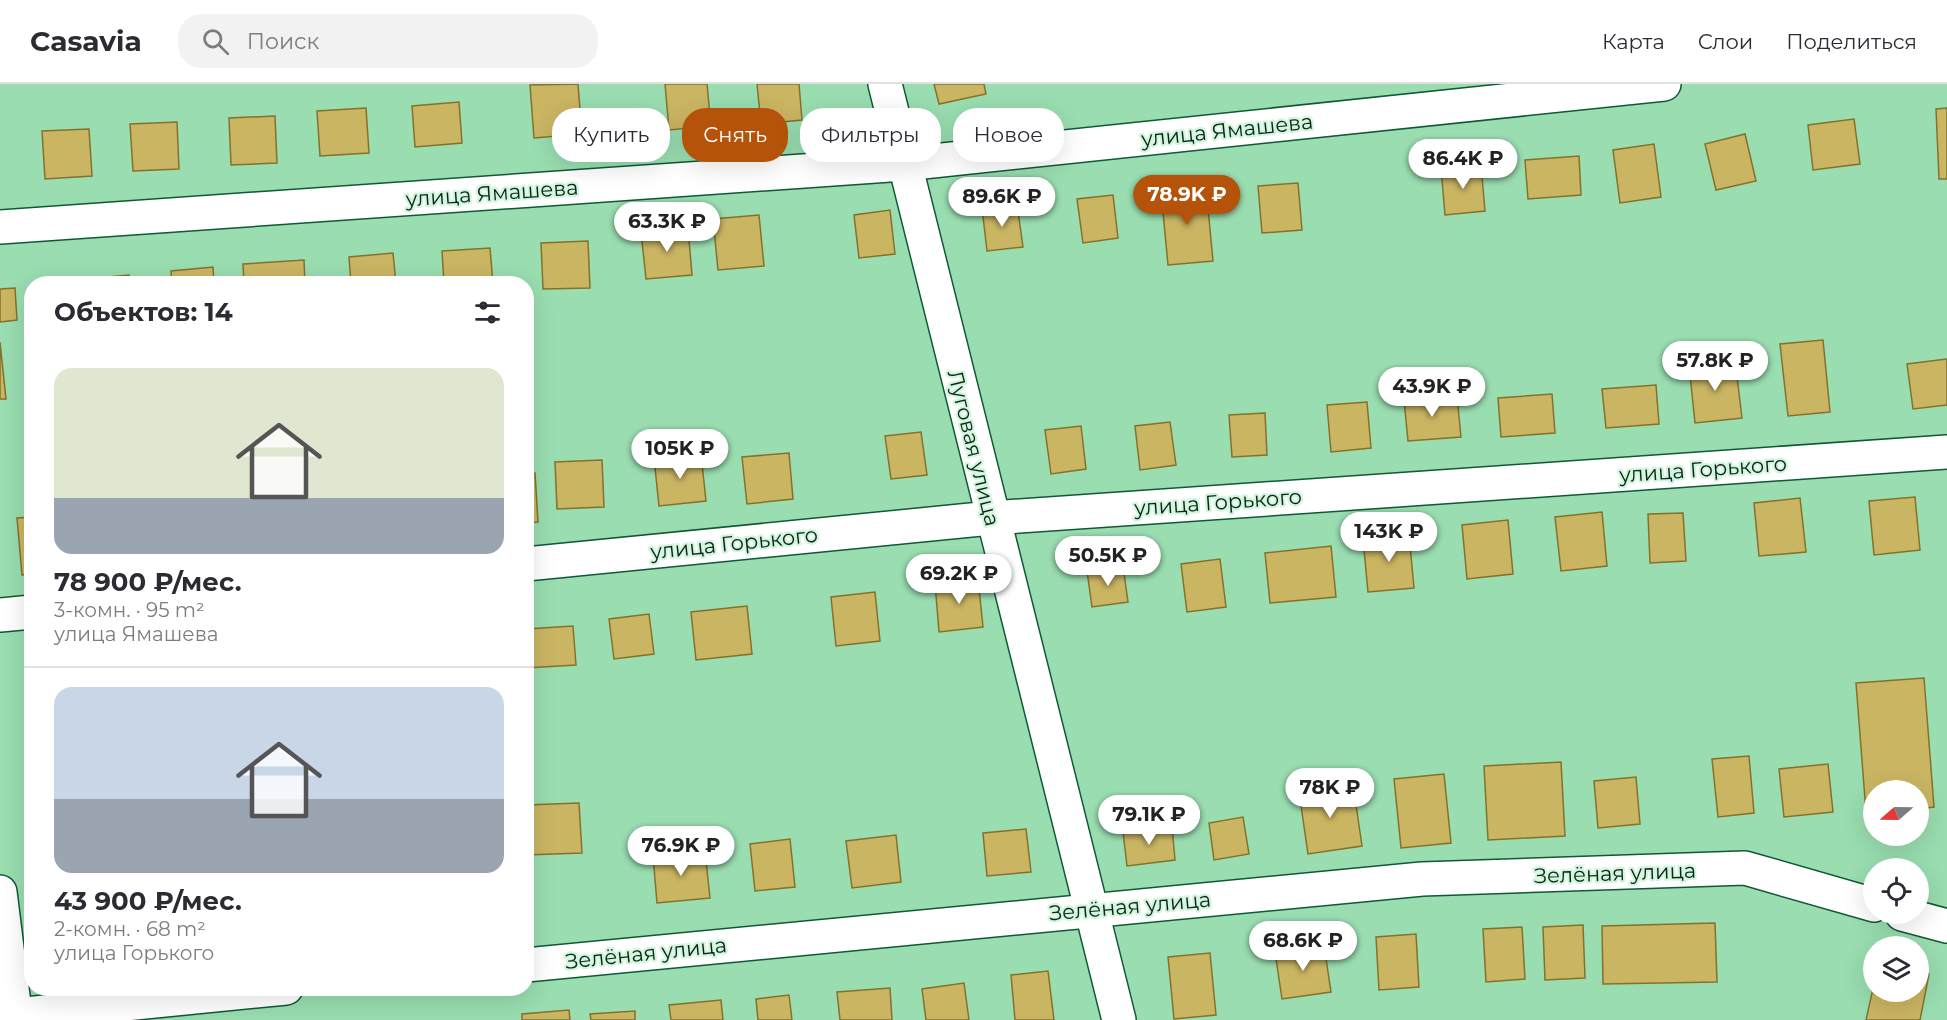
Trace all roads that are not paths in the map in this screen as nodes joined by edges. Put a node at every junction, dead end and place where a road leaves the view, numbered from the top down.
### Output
1 (885, 84) edge
2 (1664, 84) edge
3 (904, 164) junction
4 (0, 227) edge
5 (1947, 452) edge
6 (992, 518) junction
7 (534, 563) edge
8 (24, 613) edge
9 (0, 615) edge
10 (0, 892) edge
11 (1863, 902) edge
12 (1090, 910) junction
13 (1929, 921) edge
14 (1947, 926) edge
15 (534, 964) edge
16 (214, 996) edge
17 (15, 1018) edge
18 (1119, 1020) edge

1 - 3 street, Луговая улица
2 - 3 street, улица Ямашева
3 - 4 street, улица Ямашева
3 - 6 street, Луговая улица
5 - 6 street, улица Горького
6 - 7 street, улица Горького
6 - 12 street, Луговая улица
8 - 9 street
10 - 17 street
11 - 12 street, Зелёная улица
12 - 15 street, Зелёная улица
12 - 18 street, Луговая улица
13 - 14 street
16 - 17 street

